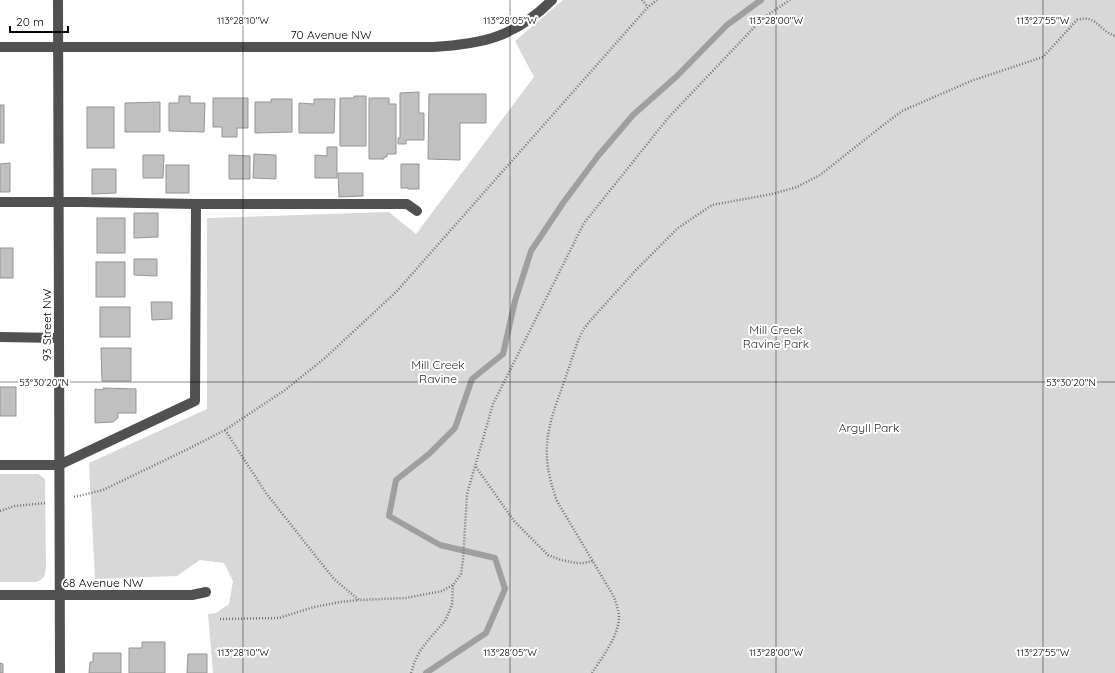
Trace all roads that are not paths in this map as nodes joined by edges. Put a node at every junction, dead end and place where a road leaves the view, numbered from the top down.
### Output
1 (58, 0) edge
2 (552, 0) edge
3 (0, 48) edge
4 (58, 48) junction
5 (0, 202) edge
6 (58, 202) junction
7 (196, 204) junction
8 (417, 211) dead end
9 (0, 337) edge
10 (59, 338) junction
11 (0, 465) edge
12 (59, 465) junction
13 (206, 592) dead end
14 (0, 595) edge
15 (59, 595) junction
16 (60, 673) edge

1 - 4 street, 93 Street NW
2 - 4 street, 70 Avenue NW
3 - 4 street, 70 Avenue NW
4 - 6 street, 93 Street NW
5 - 6 street
6 - 7 street
6 - 10 street, 93 Street NW
7 - 8 street
7 - 12 street
9 - 10 street
10 - 12 street, 93 Street NW
11 - 12 street
12 - 15 street, 93 Street NW
13 - 15 street, 68 Avenue NW
14 - 15 street, 68 Avenue NW
15 - 16 street, 93 Street NW

